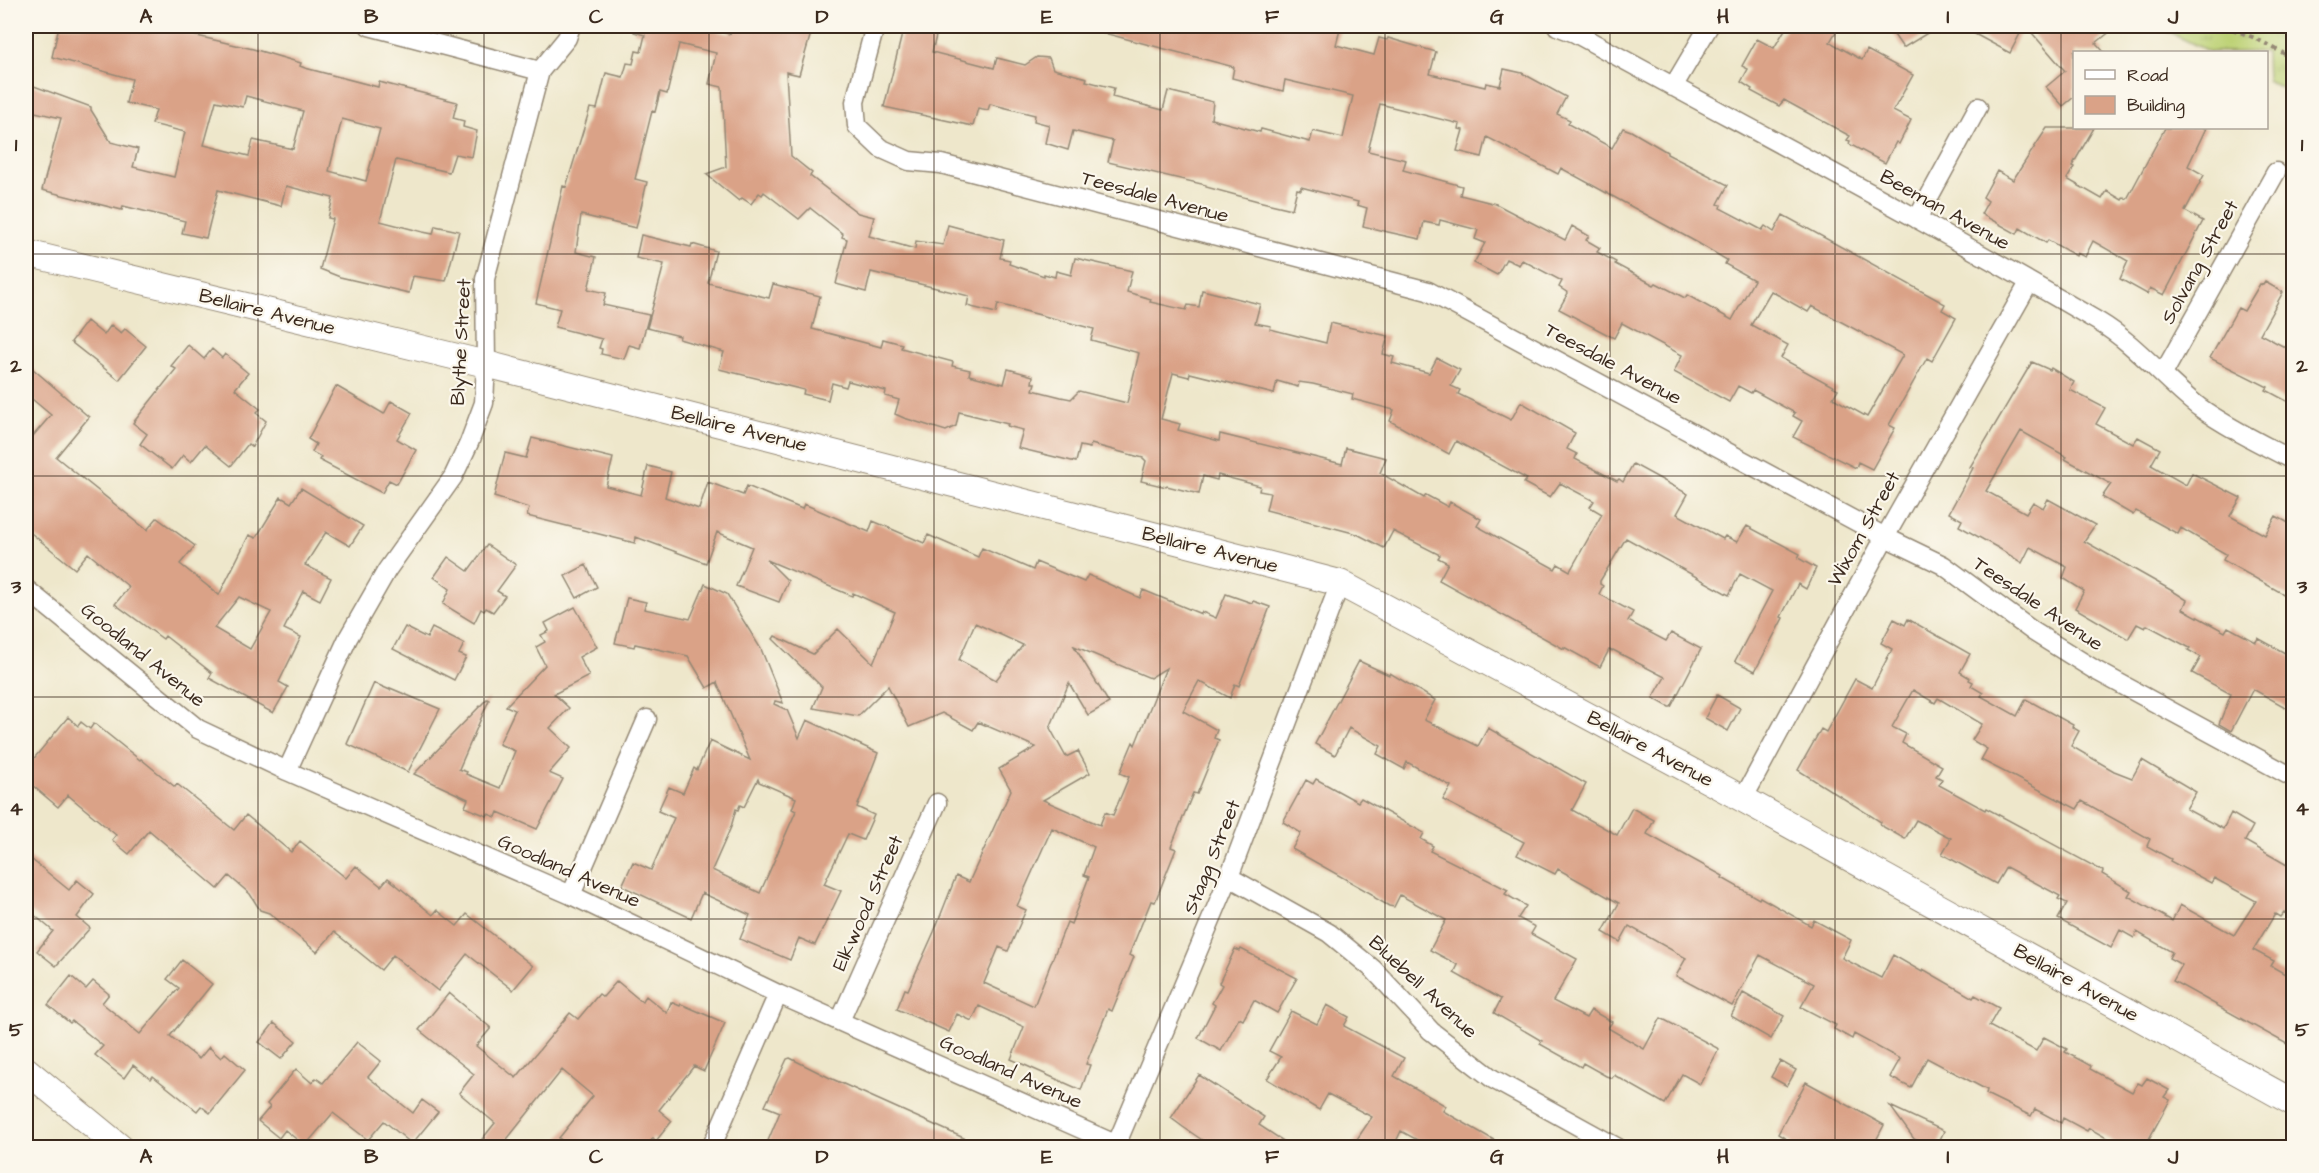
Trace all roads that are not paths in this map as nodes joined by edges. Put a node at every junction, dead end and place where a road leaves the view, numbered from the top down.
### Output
1 (369, 26) edge
2 (571, 26) edge
3 (875, 26) edge
4 (1557, 26) edge
5 (1709, 26) edge
6 (540, 71) junction
7 (1673, 87) junction
8 (1978, 107) dead end
9 (2276, 172) dead end
10 (1917, 219) junction
11 (26, 253) edge
12 (2029, 283) junction
13 (486, 364) junction
14 (2163, 374) junction
15 (2294, 461) edge
16 (1885, 537) junction
17 (1340, 584) junction
18 (26, 589) edge
19 (647, 719) dead end
20 (287, 771) junction
21 (2294, 778) edge
22 (1743, 799) junction
23 (937, 803) dead end
24 (1229, 877) junction
25 (571, 895) junction
26 (778, 994) junction
27 (840, 1021) junction
28 (26, 1070) edge
29 (2294, 1103) edge
30 (1120, 1145) edge
31 (121, 1148) edge
32 (711, 1148) edge
33 (1618, 1148) edge

1 - 6 street
2 - 6 street, Blythe Street
3 - 16 street, Teesdale Avenue
4 - 7 street, Beeman Avenue
5 - 7 street
6 - 13 street, Blythe Street
7 - 10 street, Beeman Avenue
8 - 10 street
9 - 14 street, Solvang Street
10 - 12 street, Beeman Avenue
11 - 13 street, Bellaire Avenue
12 - 14 street, Beeman Avenue
12 - 16 street, Wixom Street
13 - 17 street, Bellaire Avenue
13 - 20 street, Blythe Street
14 - 15 street, Beeman Avenue
16 - 21 street, Teesdale Avenue
16 - 22 street, Wixom Street
17 - 22 street, Bellaire Avenue
17 - 24 street, Stagg Street
18 - 20 street, Goodland Avenue
19 - 25 street
20 - 25 street, Goodland Avenue
22 - 29 street, Bellaire Avenue
23 - 27 street, Elkwood Street
24 - 30 street, Stagg Street
24 - 33 street, Bluebell Avenue
25 - 26 street, Goodland Avenue
26 - 27 street, Goodland Avenue
26 - 32 street
27 - 30 street, Goodland Avenue
28 - 31 street

